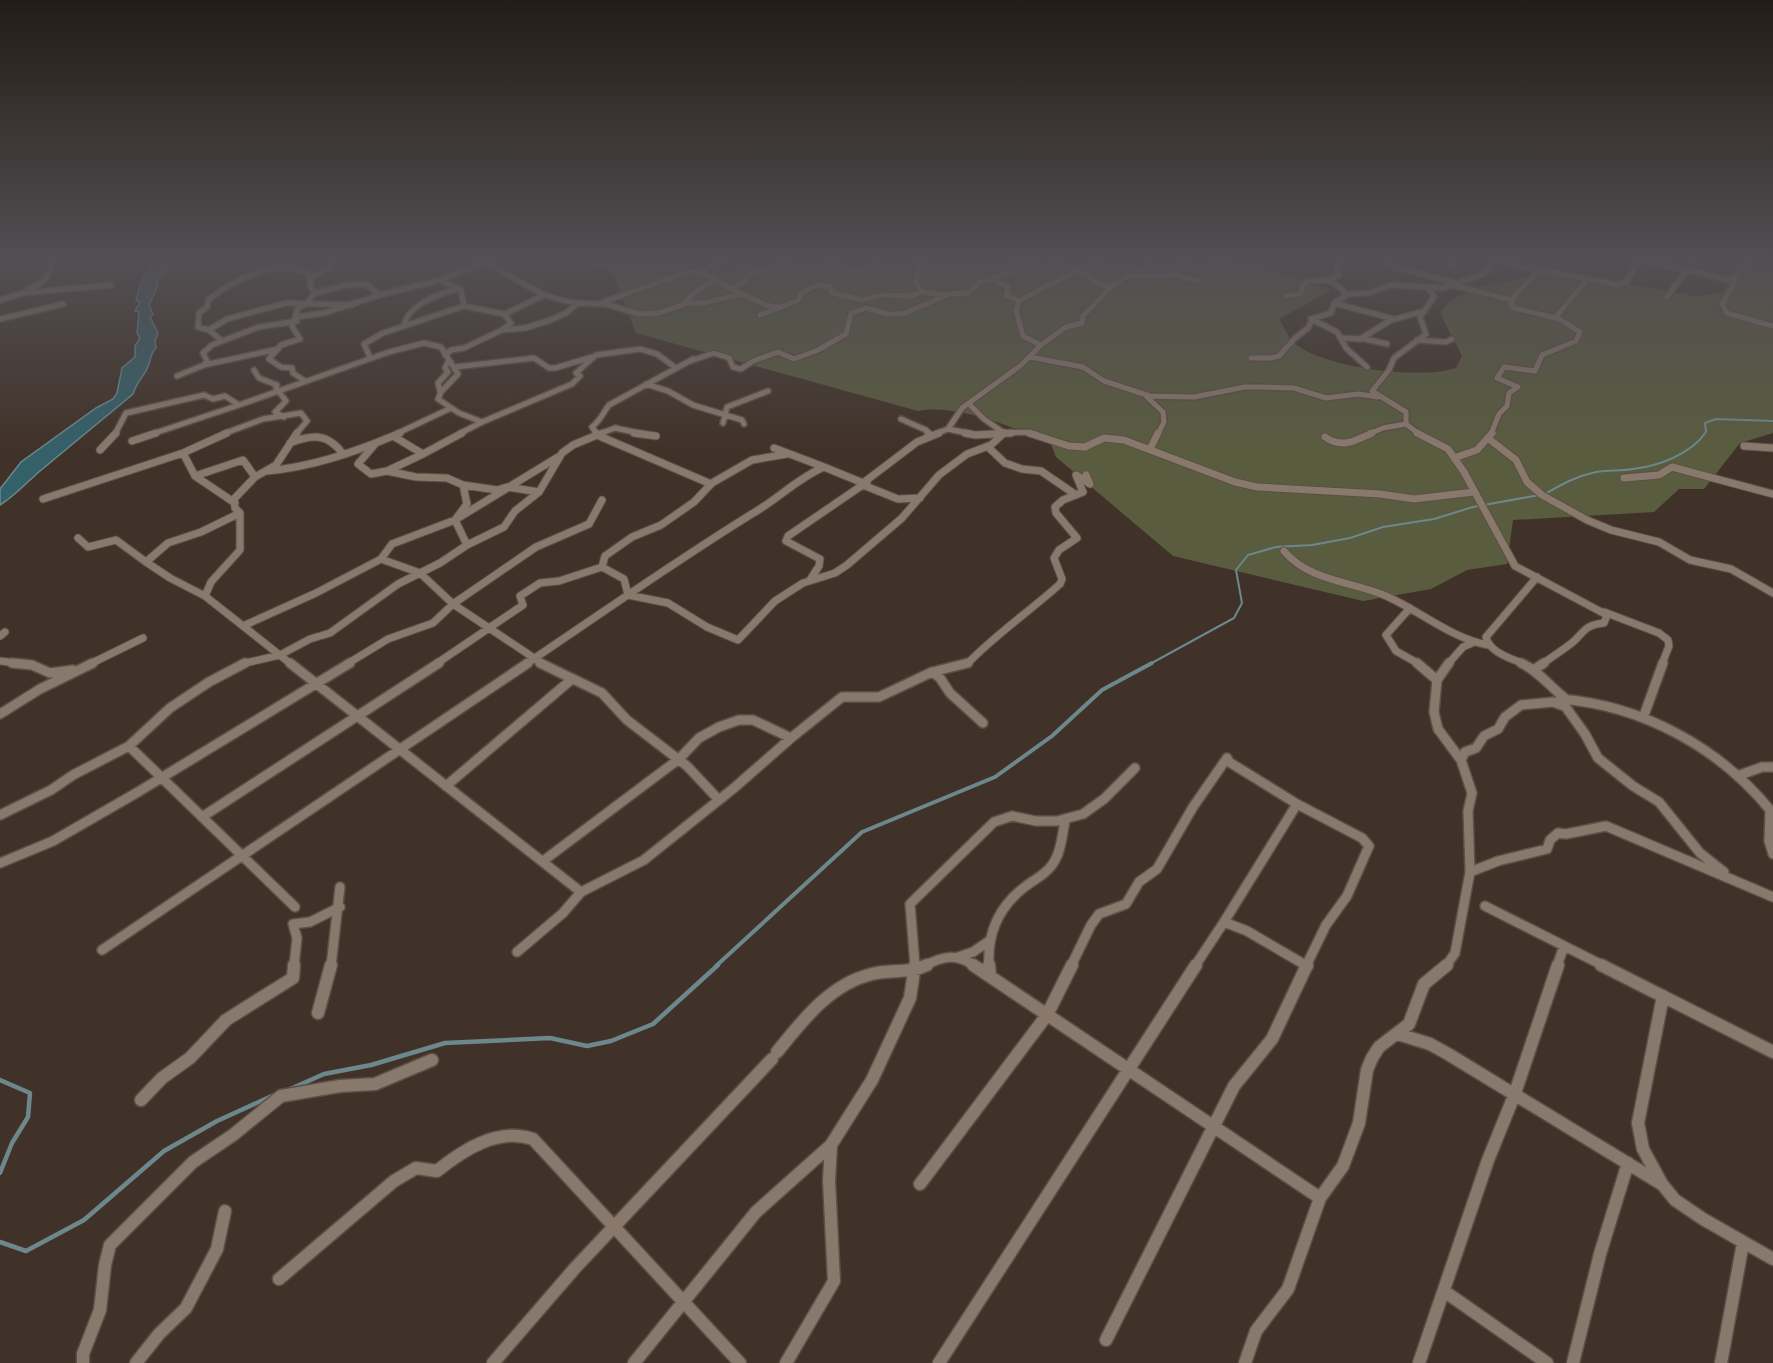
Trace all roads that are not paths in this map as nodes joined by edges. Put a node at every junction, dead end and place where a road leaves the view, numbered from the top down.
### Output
1 (198, 323) edge
2 (220, 323) edge
3 (279, 323) edge
4 (293, 323) edge
5 (404, 323) edge
6 (414, 323) edge
7 (511, 323) edge
8 (543, 323) edge
9 (847, 323) edge
10 (1019, 323) edge
11 (1082, 323) edge
12 (1311, 323) edge
13 (1317, 323) edge
14 (1388, 323) edge
15 (1420, 323) edge
16 (1564, 323) edge
17 (404, 326) junction
18 (209, 330) junction
19 (502, 330) junction
20 (1342, 338) junction
21 (1360, 339) junction
22 (1452, 339) dead end
23 (1416, 340) junction
24 (222, 341) junction
25 (1387, 344) dead end
26 (1041, 345) junction
27 (278, 349) junction
28 (713, 350) dead end
29 (370, 357) junction
30 (593, 357) junction
31 (1030, 357) junction
32 (446, 358) junction
33 (1251, 358) dead end
34 (690, 361) junction
35 (204, 365) junction
36 (455, 367) junction
37 (1367, 367) dead end
38 (676, 368) junction
39 (254, 370) dead end
40 (177, 376) dead end
41 (305, 381) junction
42 (646, 384) junction
43 (278, 390) junction
44 (440, 391) junction
45 (768, 391) dead end
46 (1142, 394) junction
47 (1381, 398) junction
48 (971, 402) junction
49 (239, 405) junction
50 (450, 408) junction
51 (284, 418) junction
52 (723, 419) junction
53 (901, 419) dead end
54 (482, 422) junction
55 (744, 424) dead end
56 (1406, 424) junction
57 (948, 429) junction
58 (1004, 433) junction
59 (597, 435) junction
60 (930, 435) junction
61 (393, 436) junction
62 (656, 436) dead end
63 (1325, 437) dead end
64 (1489, 439) junction
65 (132, 441) dead end
66 (917, 442) junction
67 (288, 444) junction
68 (375, 444) junction
69 (1744, 446) dead end
70 (988, 447) junction
71 (774, 448) dead end
72 (1773, 448) edge
73 (1150, 449) junction
74 (100, 450) dead end
75 (183, 453) junction
76 (343, 454) junction
77 (423, 454) junction
78 (787, 454) junction
79 (558, 457) junction
80 (1454, 458) junction
81 (824, 467) junction
82 (267, 471) junction
83 (387, 471) junction
84 (1086, 475) dead end
85 (195, 476) junction
86 (255, 477) junction
87 (1624, 478) dead end
88 (463, 484) junction
89 (711, 484) junction
90 (863, 484) junction
91 (507, 487) junction
92 (539, 492) junction
93 (1474, 492) junction
94 (1773, 494) edge
95 (1076, 495) junction
96 (920, 498) junction
97 (44, 499) dead end
98 (602, 500) dead end
99 (235, 502) junction
100 (240, 513) junction
101 (455, 520) junction
102 (78, 538) dead end
103 (467, 545) junction
104 (1284, 551) dead end
105 (381, 559) junction
106 (146, 562) junction
107 (602, 567) junction
108 (420, 573) junction
109 (1537, 578) junction
110 (810, 580) junction
111 (1773, 593) edge
112 (628, 595) junction
113 (205, 596) junction
114 (453, 604) junction
115 (1410, 608) junction
116 (1598, 610) junction
117 (243, 626) junction
118 (490, 629) junction
119 (143, 638) dead end
120 (1472, 643) junction
121 (1488, 645) junction
122 (280, 655) junction
123 (532, 659) junction
124 (0, 661) edge
125 (80, 669) junction
126 (1535, 669) junction
127 (932, 672) junction
128 (572, 679) junction
129 (1437, 680) junction
130 (317, 684) junction
131 (1566, 703) junction
132 (0, 714) edge
133 (357, 716) junction
134 (1643, 717) junction
135 (983, 723) dead end
136 (791, 738) junction
137 (129, 746) junction
138 (399, 749) junction
139 (679, 759) junction
140 (1461, 760) junction
141 (1773, 767) edge
142 (1135, 768) dead end
143 (1740, 775) junction
144 (161, 778) junction
145 (446, 786) junction
146 (719, 800) junction
147 (1298, 804) junction
148 (0, 815) edge
149 (202, 817) junction
150 (1065, 821) junction
151 (1773, 854) edge
152 (242, 856) junction
153 (543, 861) junction
154 (0, 863) edge
155 (1470, 872) junction
156 (1725, 875) junction
157 (340, 887) dead end
158 (581, 892) junction
159 (1773, 897) edge
160 (1485, 906) dead end
161 (295, 907) dead end
162 (340, 908) junction
163 (1224, 922) junction
164 (989, 941) junction
165 (1564, 946) junction
166 (102, 950) dead end
167 (517, 951) dead end
168 (957, 957) junction
169 (1306, 966) junction
170 (915, 970) junction
171 (990, 976) junction
172 (1663, 996) junction
173 (318, 1013) dead end
174 (1047, 1014) junction
175 (1398, 1034) junction
176 (1773, 1052) edge
177 (432, 1060) dead end
178 (1128, 1069) junction
179 (1514, 1096) junction
180 (141, 1100) dead end
181 (1215, 1127) junction
182 (831, 1145) junction
183 (1628, 1163) junction
184 (920, 1184) dead end
185 (1662, 1184) junction
186 (1320, 1198) junction
187 (225, 1211) dead end
188 (613, 1228) junction
189 (1743, 1243) junction
190 (1773, 1259) edge
191 (279, 1279) dead end
192 (1444, 1291) junction
193 (683, 1303) junction
194 (1106, 1340) dead end
195 (83, 1363) edge
196 (136, 1363) edge
197 (493, 1363) edge
198 (634, 1363) edge
199 (740, 1363) edge
200 (786, 1363) edge
201 (939, 1363) edge
202 (1245, 1363) edge
203 (1419, 1363) edge
204 (1547, 1363) edge
205 (1573, 1363) edge
206 (1721, 1363) edge

1 - 18 street
2 - 18 street
3 - 24 street
4 - 27 street
5 - 17 street
6 - 17 street
7 - 19 street
8 - 19 street
9 - 34 street
10 - 26 street
11 - 26 street
12 - 33 street
13 - 20 street
14 - 21 street
15 - 23 street
16 - 64 street
17 - 29 street
18 - 24 street
19 - 32 street
20 - 21 street
20 - 37 street
21 - 25 street
22 - 23 street
23 - 47 street
24 - 35 street
26 - 31 street
27 - 35 street
27 - 41 street
28 - 34 street
29 - 32 street
29 - 41 street
30 - 36 street
30 - 38 street
30 - 54 street
31 - 46 street
31 - 48 street
32 - 36 street
32 - 44 street
34 - 38 street
35 - 40 street
36 - 44 street
38 - 42 street
39 - 43 street
41 - 43 street
42 - 52 street
42 - 59 street
43 - 49 street
43 - 51 street
44 - 50 street
45 - 52 street
46 - 47 street
46 - 73 street
47 - 56 street
48 - 57 street
48 - 58 street
49 - 65 street
49 - 74 street
50 - 54 street
50 - 61 street
51 - 67 street
51 - 75 street
52 - 55 street
53 - 60 street
54 - 77 street
56 - 63 street
56 - 80 street
57 - 58 street
57 - 60 street
58 - 70 street
58 - 73 street
59 - 62 street
59 - 79 street
59 - 89 street
60 - 66 street
61 - 68 street
61 - 77 street
64 - 80 street
64 - 111 street
66 - 81 street
66 - 90 street
67 - 76 street
67 - 82 street
68 - 76 street
68 - 83 street
69 - 72 street
70 - 95 street
70 - 96 street
71 - 78 street
73 - 93 street
75 - 85 street
75 - 97 street
76 - 82 street
77 - 83 street
78 - 81 street
78 - 89 street
79 - 91 street
79 - 92 street
80 - 93 street
81 - 112 street
82 - 86 street
83 - 88 street
84 - 95 street
85 - 86 street
85 - 99 street
86 - 99 street
87 - 94 street
88 - 91 street
88 - 101 street
89 - 107 street
90 - 96 street
90 - 110 street
91 - 92 street
91 - 101 street
92 - 103 street
93 - 109 street
95 - 127 street
96 - 110 street
98 - 114 street
99 - 100 street
100 - 106 street
100 - 113 street
101 - 103 street
101 - 105 street
102 - 106 street
103 - 108 street
104 - 115 street
105 - 108 street
105 - 117 street
106 - 113 street
107 - 112 street
107 - 118 street
108 - 114 street
108 - 122 street
109 - 116 street
109 - 121 street
110 - 112 street
112 - 123 street
113 - 117 street
114 - 118 street
114 - 130 street
115 - 120 street
115 - 129 street
116 - 126 street
116 - 134 street
117 - 122 street
118 - 123 street
118 - 133 street
119 - 125 street
120 - 121 street
120 - 129 street
121 - 126 street
122 - 130 street
122 - 137 street
123 - 128 street
123 - 138 street
124 - 125 street
125 - 132 street
126 - 131 street
127 - 135 street
127 - 136 street
128 - 139 street
128 - 145 street
129 - 140 street
130 - 133 street
130 - 144 street
131 - 134 street
131 - 140 street
131 - 156 street
133 - 138 street
133 - 149 street
134 - 143 street
136 - 139 street
136 - 146 street
137 - 144 street
137 - 148 street
138 - 145 street
138 - 152 street
139 - 146 street
139 - 153 street
140 - 155 street
141 - 143 street
142 - 150 street
143 - 151 street
144 - 149 street
144 - 154 street
145 - 153 street
146 - 158 street
147 - 163 street
147 - 169 street
147 - 174 street
149 - 152 street
150 - 164 street
150 - 170 street
152 - 161 street
152 - 166 street
153 - 158 street
155 - 156 street
155 - 175 street
156 - 159 street
157 - 162 street
158 - 167 street
160 - 165 street
162 - 173 street
162 - 180 street
163 - 169 street
163 - 178 street
164 - 168 street
164 - 171 street
165 - 172 street
165 - 179 street
168 - 170 street
168 - 171 street
169 - 181 street
170 - 182 street
170 - 188 street
171 - 174 street
172 - 176 street
172 - 185 street
174 - 178 street
174 - 184 street
175 - 179 street
175 - 186 street
177 - 195 street
178 - 181 street
178 - 201 street
179 - 183 street
179 - 192 street
181 - 186 street
181 - 194 street
182 - 193 street
182 - 200 street
183 - 185 street
183 - 205 street
185 - 189 street
186 - 202 street
187 - 196 street
188 - 191 street
188 - 193 street
188 - 197 street
189 - 190 street
189 - 206 street
192 - 203 street
192 - 204 street
193 - 198 street
193 - 199 street

